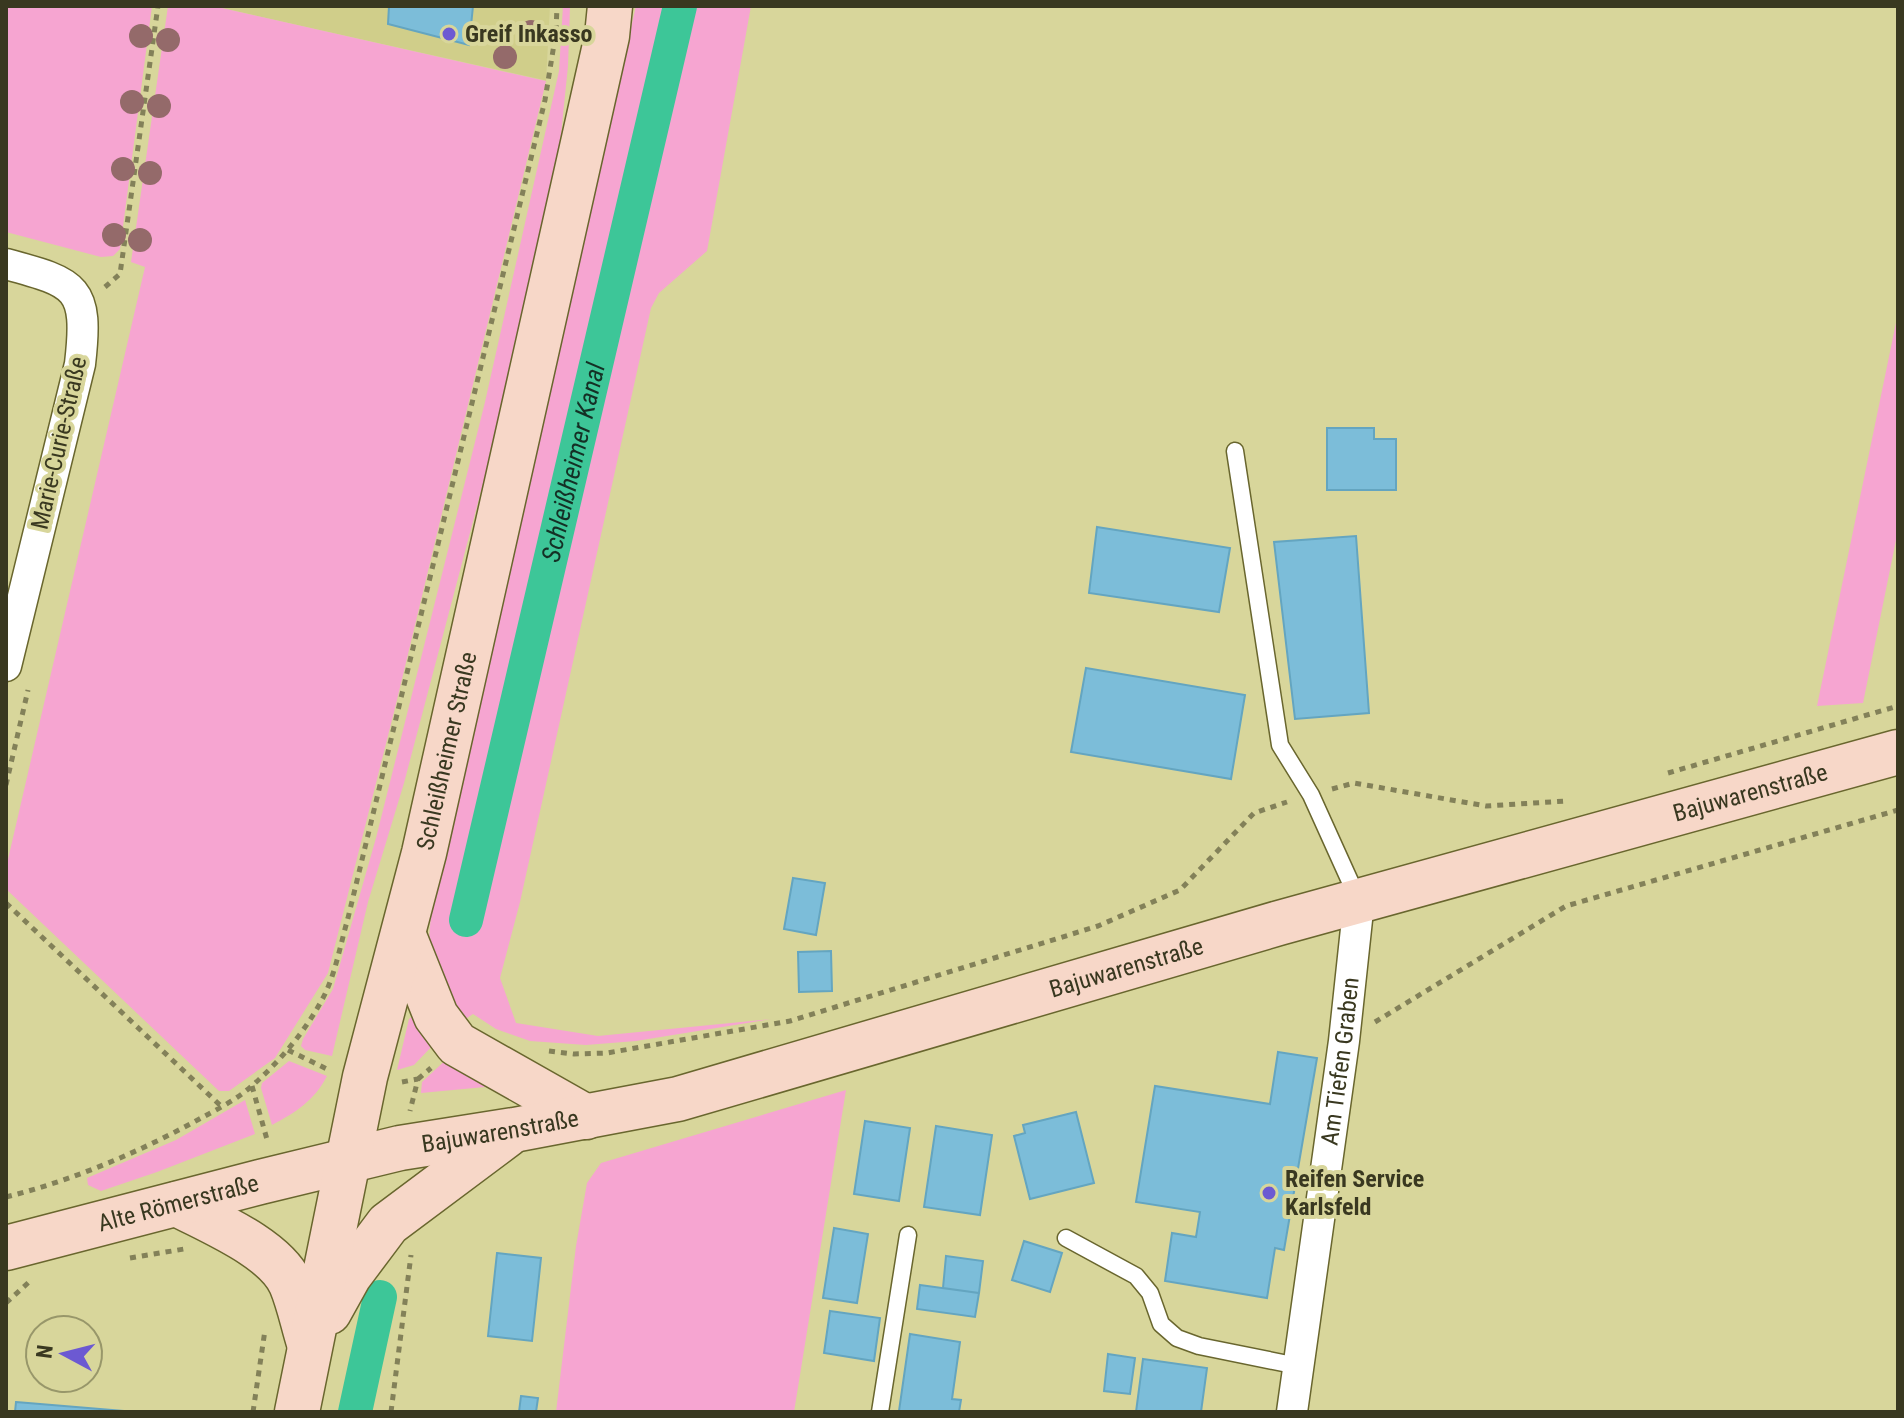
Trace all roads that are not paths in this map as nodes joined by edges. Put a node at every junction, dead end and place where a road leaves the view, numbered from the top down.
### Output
1 (582, 6) edge
2 (610, 6) edge
3 (595, 90) junction
4 (6, 264) edge
5 (1235, 451) dead end
6 (6, 666) edge
7 (1898, 752) edge
8 (1359, 901) junction
9 (404, 936) junction
10 (586, 1117) junction
11 (514, 1130) junction
12 (349, 1160) junction
13 (177, 1204) junction
14 (908, 1235) dead end
15 (1066, 1238) dead end
16 (21, 1261) edge
17 (310, 1346) junction
18 (1298, 1366) junction
19 (297, 1412) edge
20 (880, 1412) edge
21 (1292, 1412) edge

1 - 3 main road, Schleißheimer Straße
2 - 3 main road, Schleißheimer Straße
3 - 9 main road, Schleißheimer Straße
4 - 6 street, Marie-Curie-Straße
5 - 8 lane
7 - 8 main road, Bajuwarenstraße
8 - 10 main road, Bajuwarenstraße
8 - 18 street, Am Tiefen Graben
9 - 10 main road
9 - 12 main road, Schleißheimer Straße
10 - 11 main road, Bajuwarenstraße
11 - 12 main road, Bajuwarenstraße
11 - 17 main road
12 - 13 main road, Alte Römerstraße
12 - 17 main road, Schleißheimer Straße
13 - 16 main road, Alte Römerstraße
13 - 17 main road
14 - 20 lane
15 - 18 lane
17 - 19 main road, Schleißheimer Straße
18 - 21 street, Am Tiefen Graben

